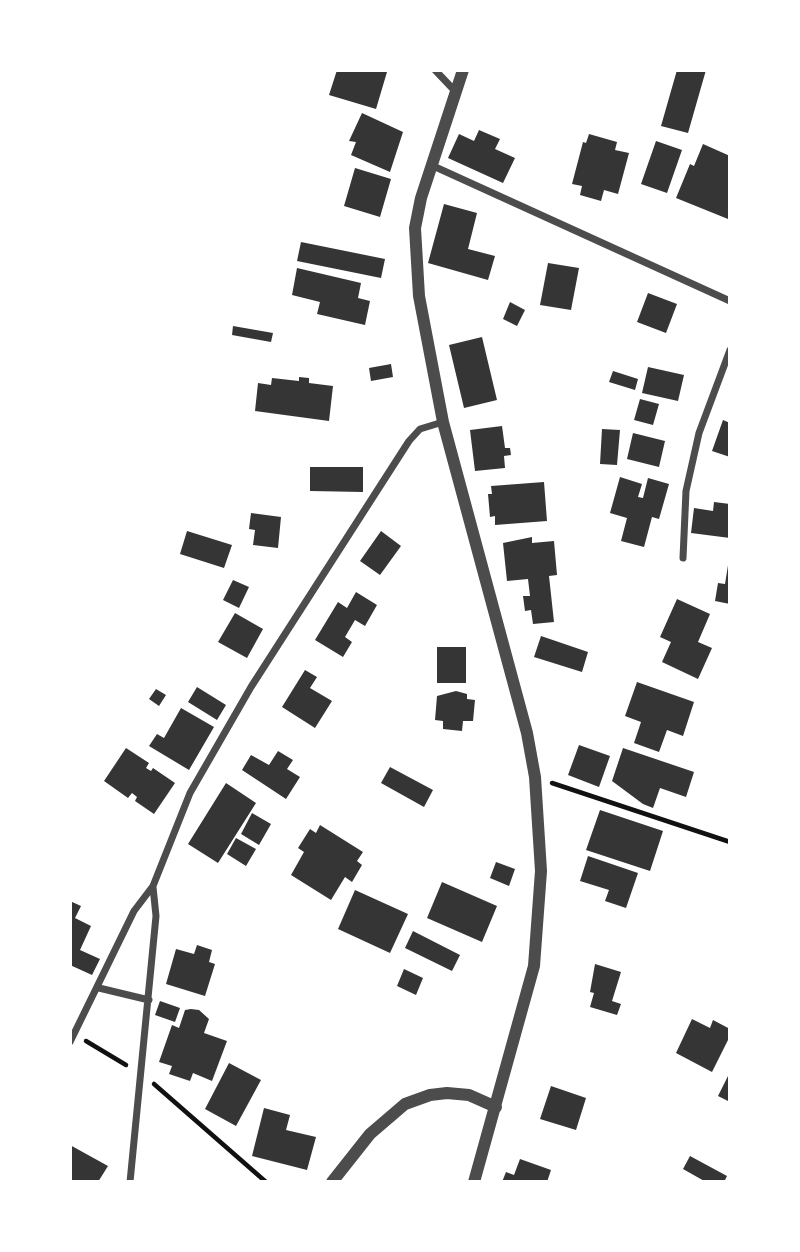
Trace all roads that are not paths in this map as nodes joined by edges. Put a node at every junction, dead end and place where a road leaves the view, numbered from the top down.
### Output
1 (435, 70) edge
2 (463, 70) edge
3 (454, 90) junction
4 (430, 164) junction
5 (730, 301) edge
6 (730, 350) edge
7 (443, 422) junction
8 (683, 558) dead end
9 (153, 886) junction
10 (99, 988) junction
11 (149, 1000) junction
12 (70, 1042) edge
13 (496, 1107) junction
14 (130, 1182) edge
15 (332, 1182) edge
16 (474, 1182) edge

1 - 3 street
2 - 3 street
3 - 4 street
4 - 5 street
4 - 7 street
6 - 8 street
7 - 9 street
7 - 13 street
9 - 10 street
9 - 11 street
10 - 11 street
10 - 12 street
11 - 14 street
13 - 15 street
13 - 16 street

